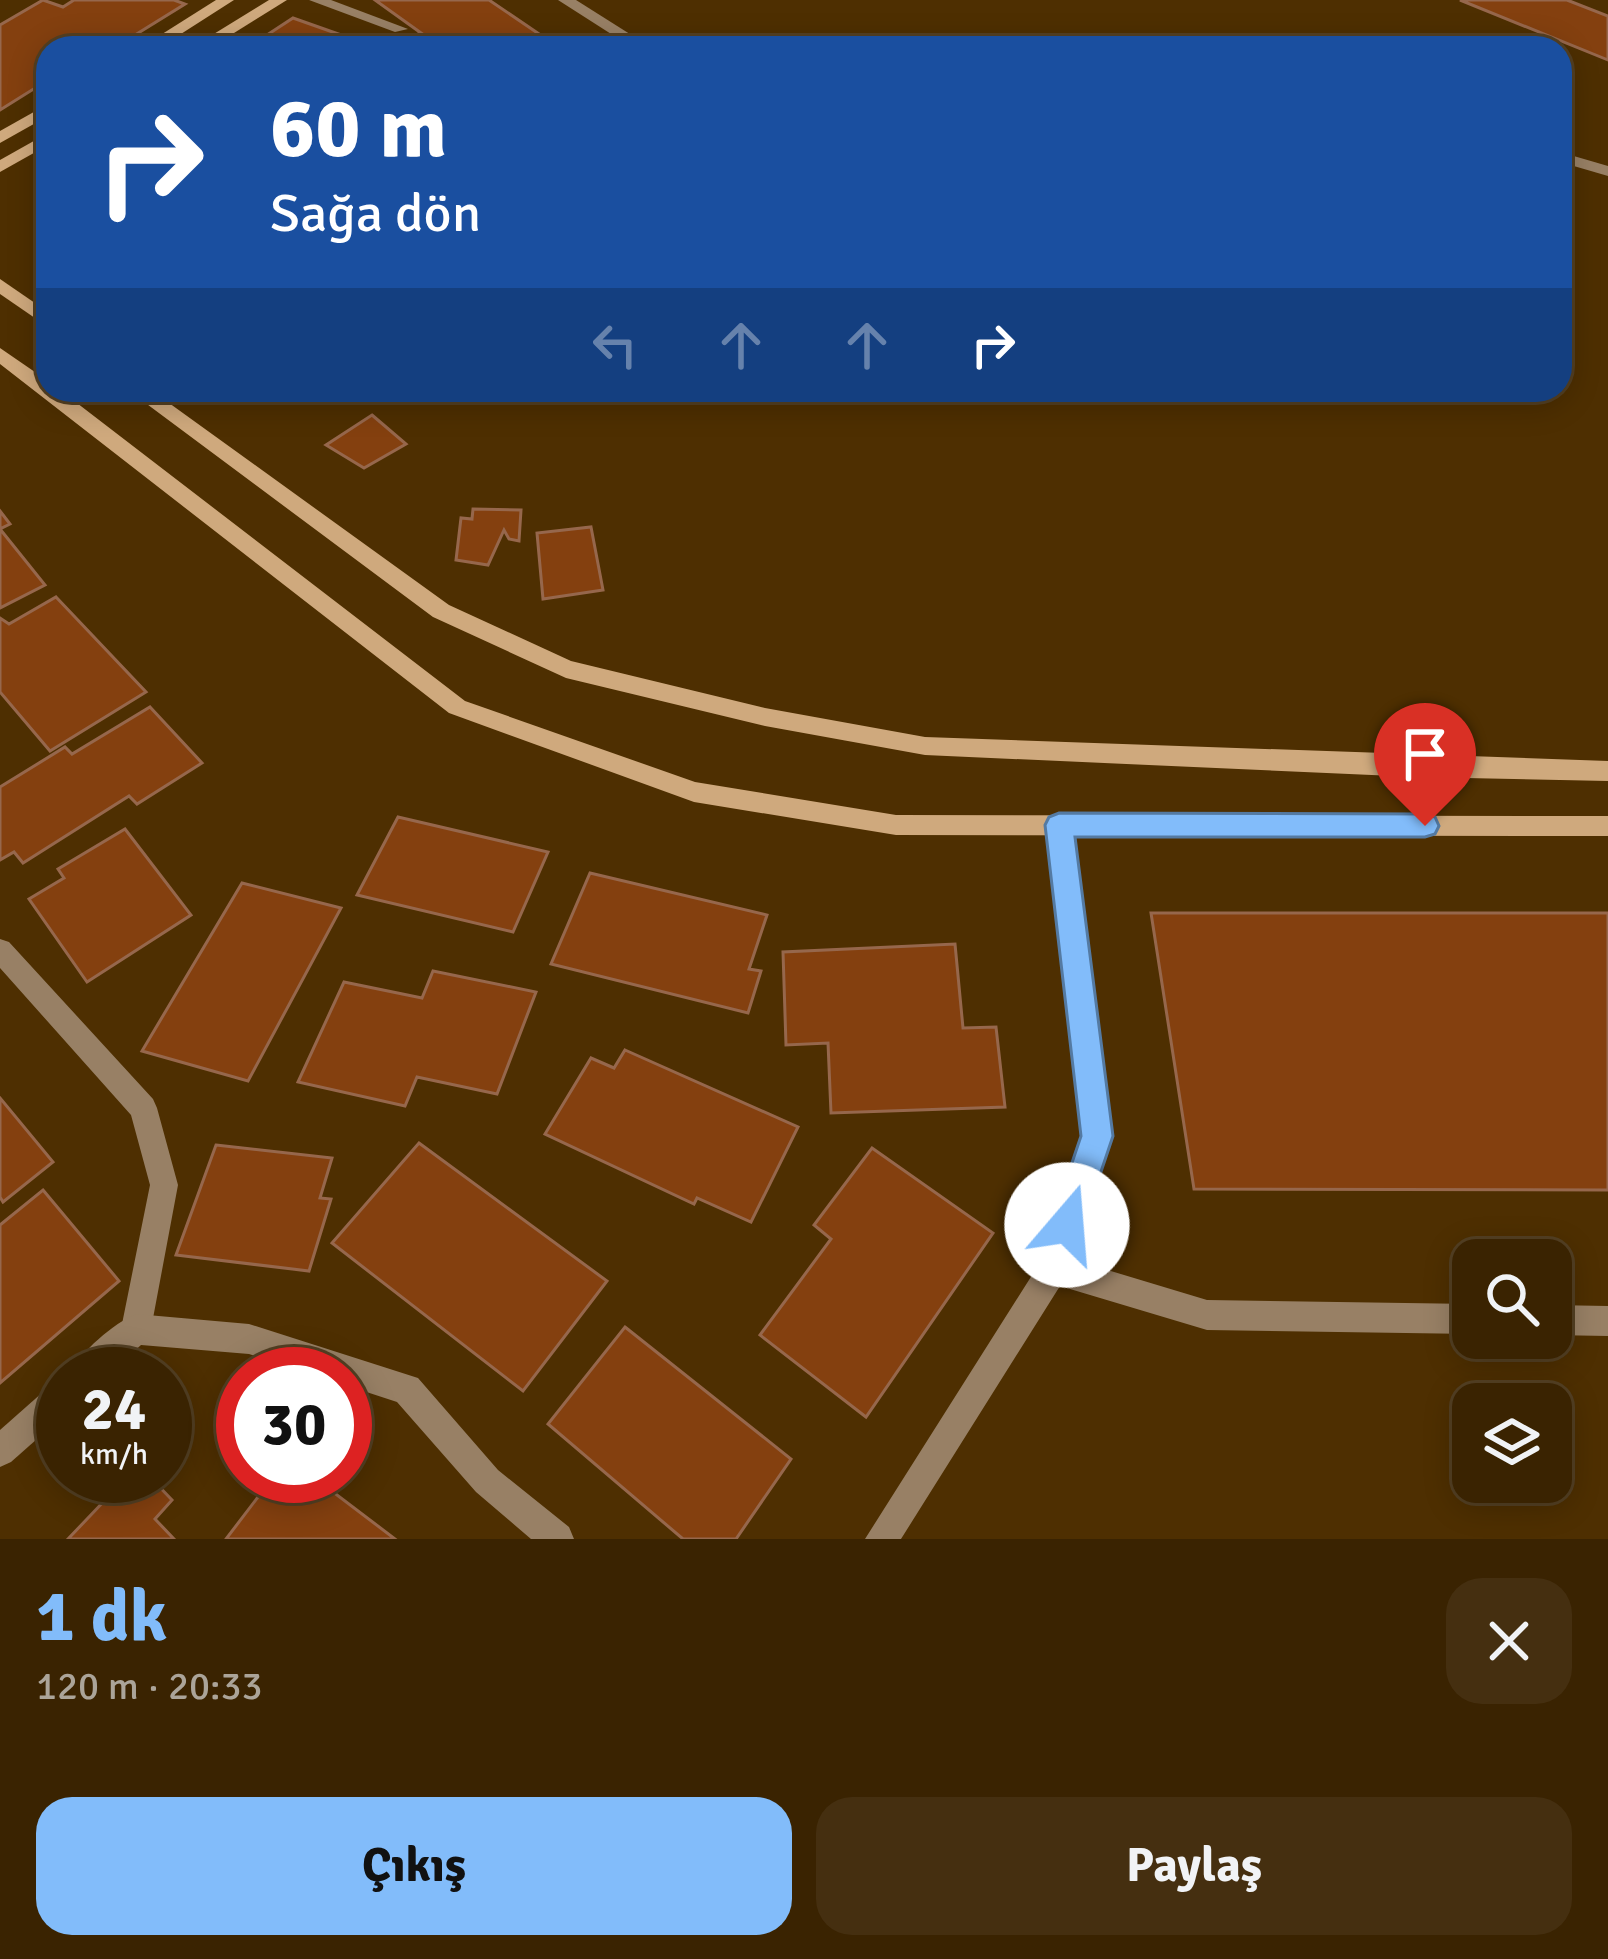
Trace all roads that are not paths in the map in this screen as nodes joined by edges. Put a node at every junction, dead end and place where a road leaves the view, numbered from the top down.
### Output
1 (227, 0) edge
2 (280, 0) edge
3 (316, 0) edge
4 (566, 0) edge
5 (400, 29) dead end
6 (168, 36) edge
7 (219, 36) edge
8 (624, 36) edge
9 (36, 116) edge
10 (0, 138) edge
11 (36, 145) edge
12 (1572, 160) edge
13 (0, 167) edge
14 (1608, 171) edge
15 (0, 285) edge
16 (36, 312) edge
17 (0, 354) edge
18 (36, 382) edge
19 (62, 402) edge
20 (154, 402) edge
21 (1608, 771) edge
22 (1059, 825) junction
23 (1608, 826) edge
24 (0, 950) edge
25 (1052, 1269) junction
26 (1452, 1319) edge
27 (1572, 1321) edge
28 (1608, 1321) edge
29 (136, 1329) junction
30 (116, 1347) edge
31 (36, 1419) edge
32 (0, 1451) edge
33 (557, 1539) edge
34 (881, 1539) edge

1 - 6 main road
2 - 7 main road
3 - 5 street
4 - 8 street
9 - 10 main road
11 - 13 main road
12 - 14 street
15 - 16 main road
17 - 18 main road
19 - 22 main road
20 - 21 main road
22 - 23 main road
22 - 25 street
24 - 29 street
25 - 26 street
25 - 34 street
27 - 28 street
29 - 30 street
29 - 33 street
31 - 32 street

